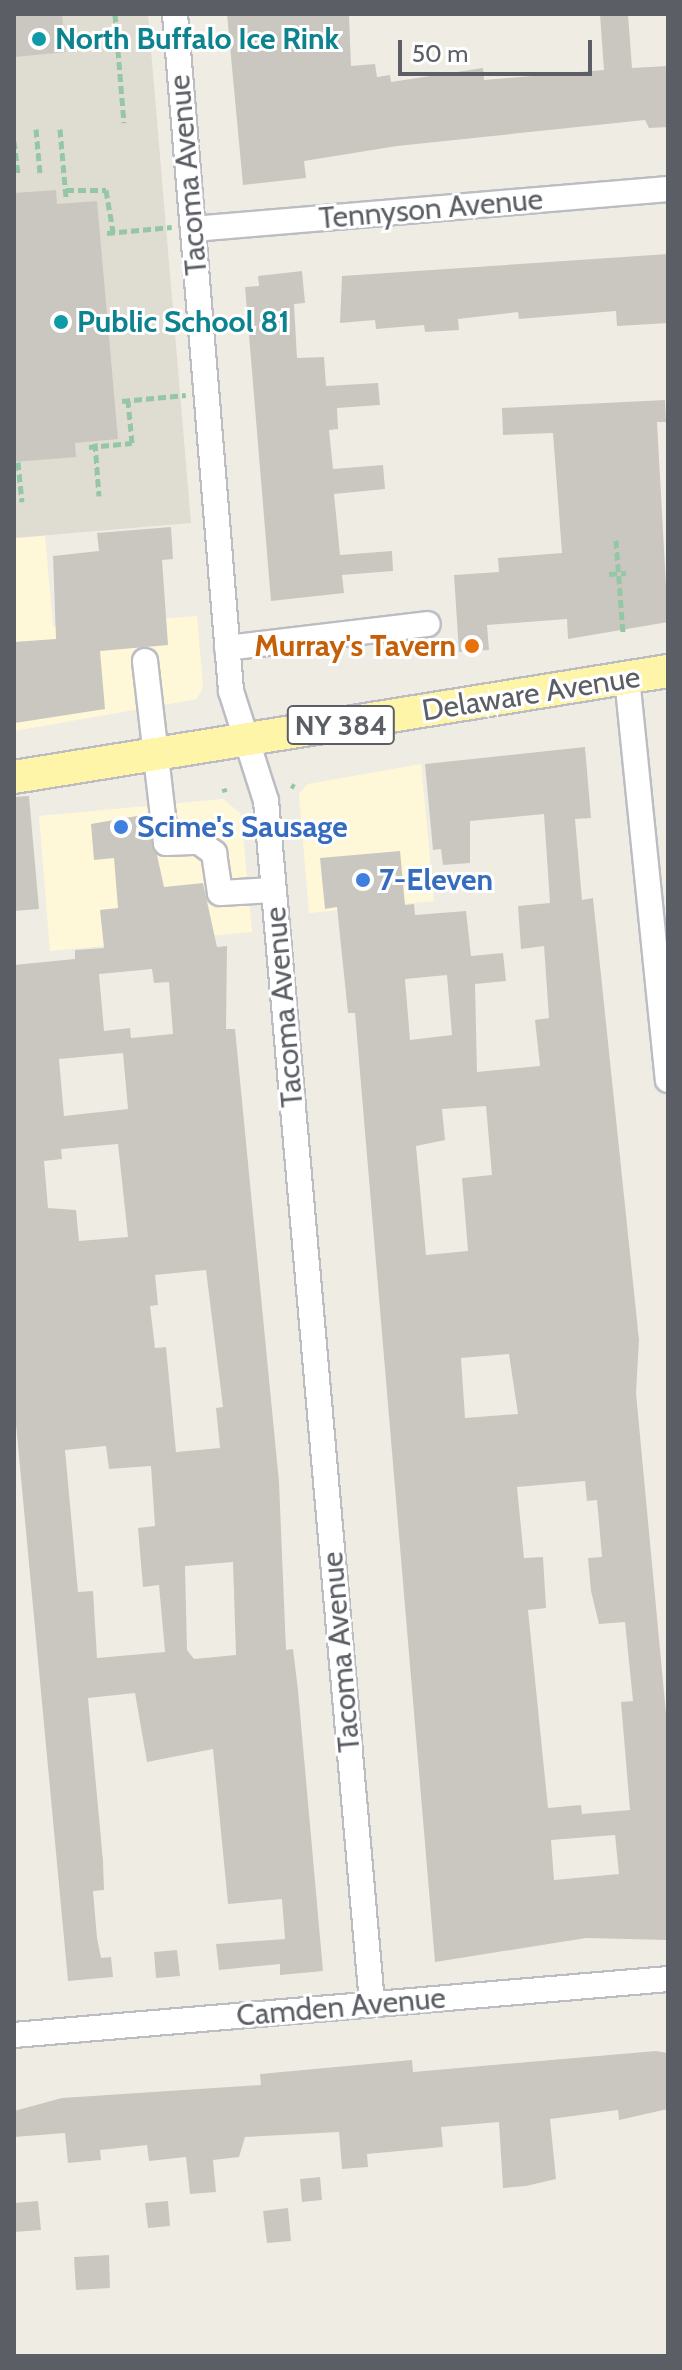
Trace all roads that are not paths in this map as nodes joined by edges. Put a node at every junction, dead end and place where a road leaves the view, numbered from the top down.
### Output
1 (175, 14) edge
2 (668, 189) edge
3 (181, 228) junction
4 (428, 624) dead end
5 (227, 648) junction
6 (145, 661) dead end
7 (668, 671) edge
8 (627, 678) junction
9 (247, 740) junction
10 (154, 754) junction
11 (14, 777) edge
12 (274, 890) junction
13 (668, 1080) edge
14 (668, 1979) edge
15 (372, 2004) junction
16 (15, 2028) edge

1 - 3 street, Tacoma Avenue
2 - 3 street, Tennyson Avenue
3 - 5 street, Tacoma Avenue
4 - 5 street
5 - 9 street, Tacoma Avenue
6 - 10 street
7 - 8 main road, Delaware Avenue / NY 384
8 - 9 main road, Delaware Avenue / NY 384
8 - 13 street
9 - 10 main road, Delaware Avenue / NY 384
9 - 12 street, Tacoma Avenue
10 - 11 main road, Delaware Avenue / NY 384
10 - 12 street
12 - 15 street, Tacoma Avenue
14 - 15 street, Camden Avenue
15 - 16 street, Camden Avenue

